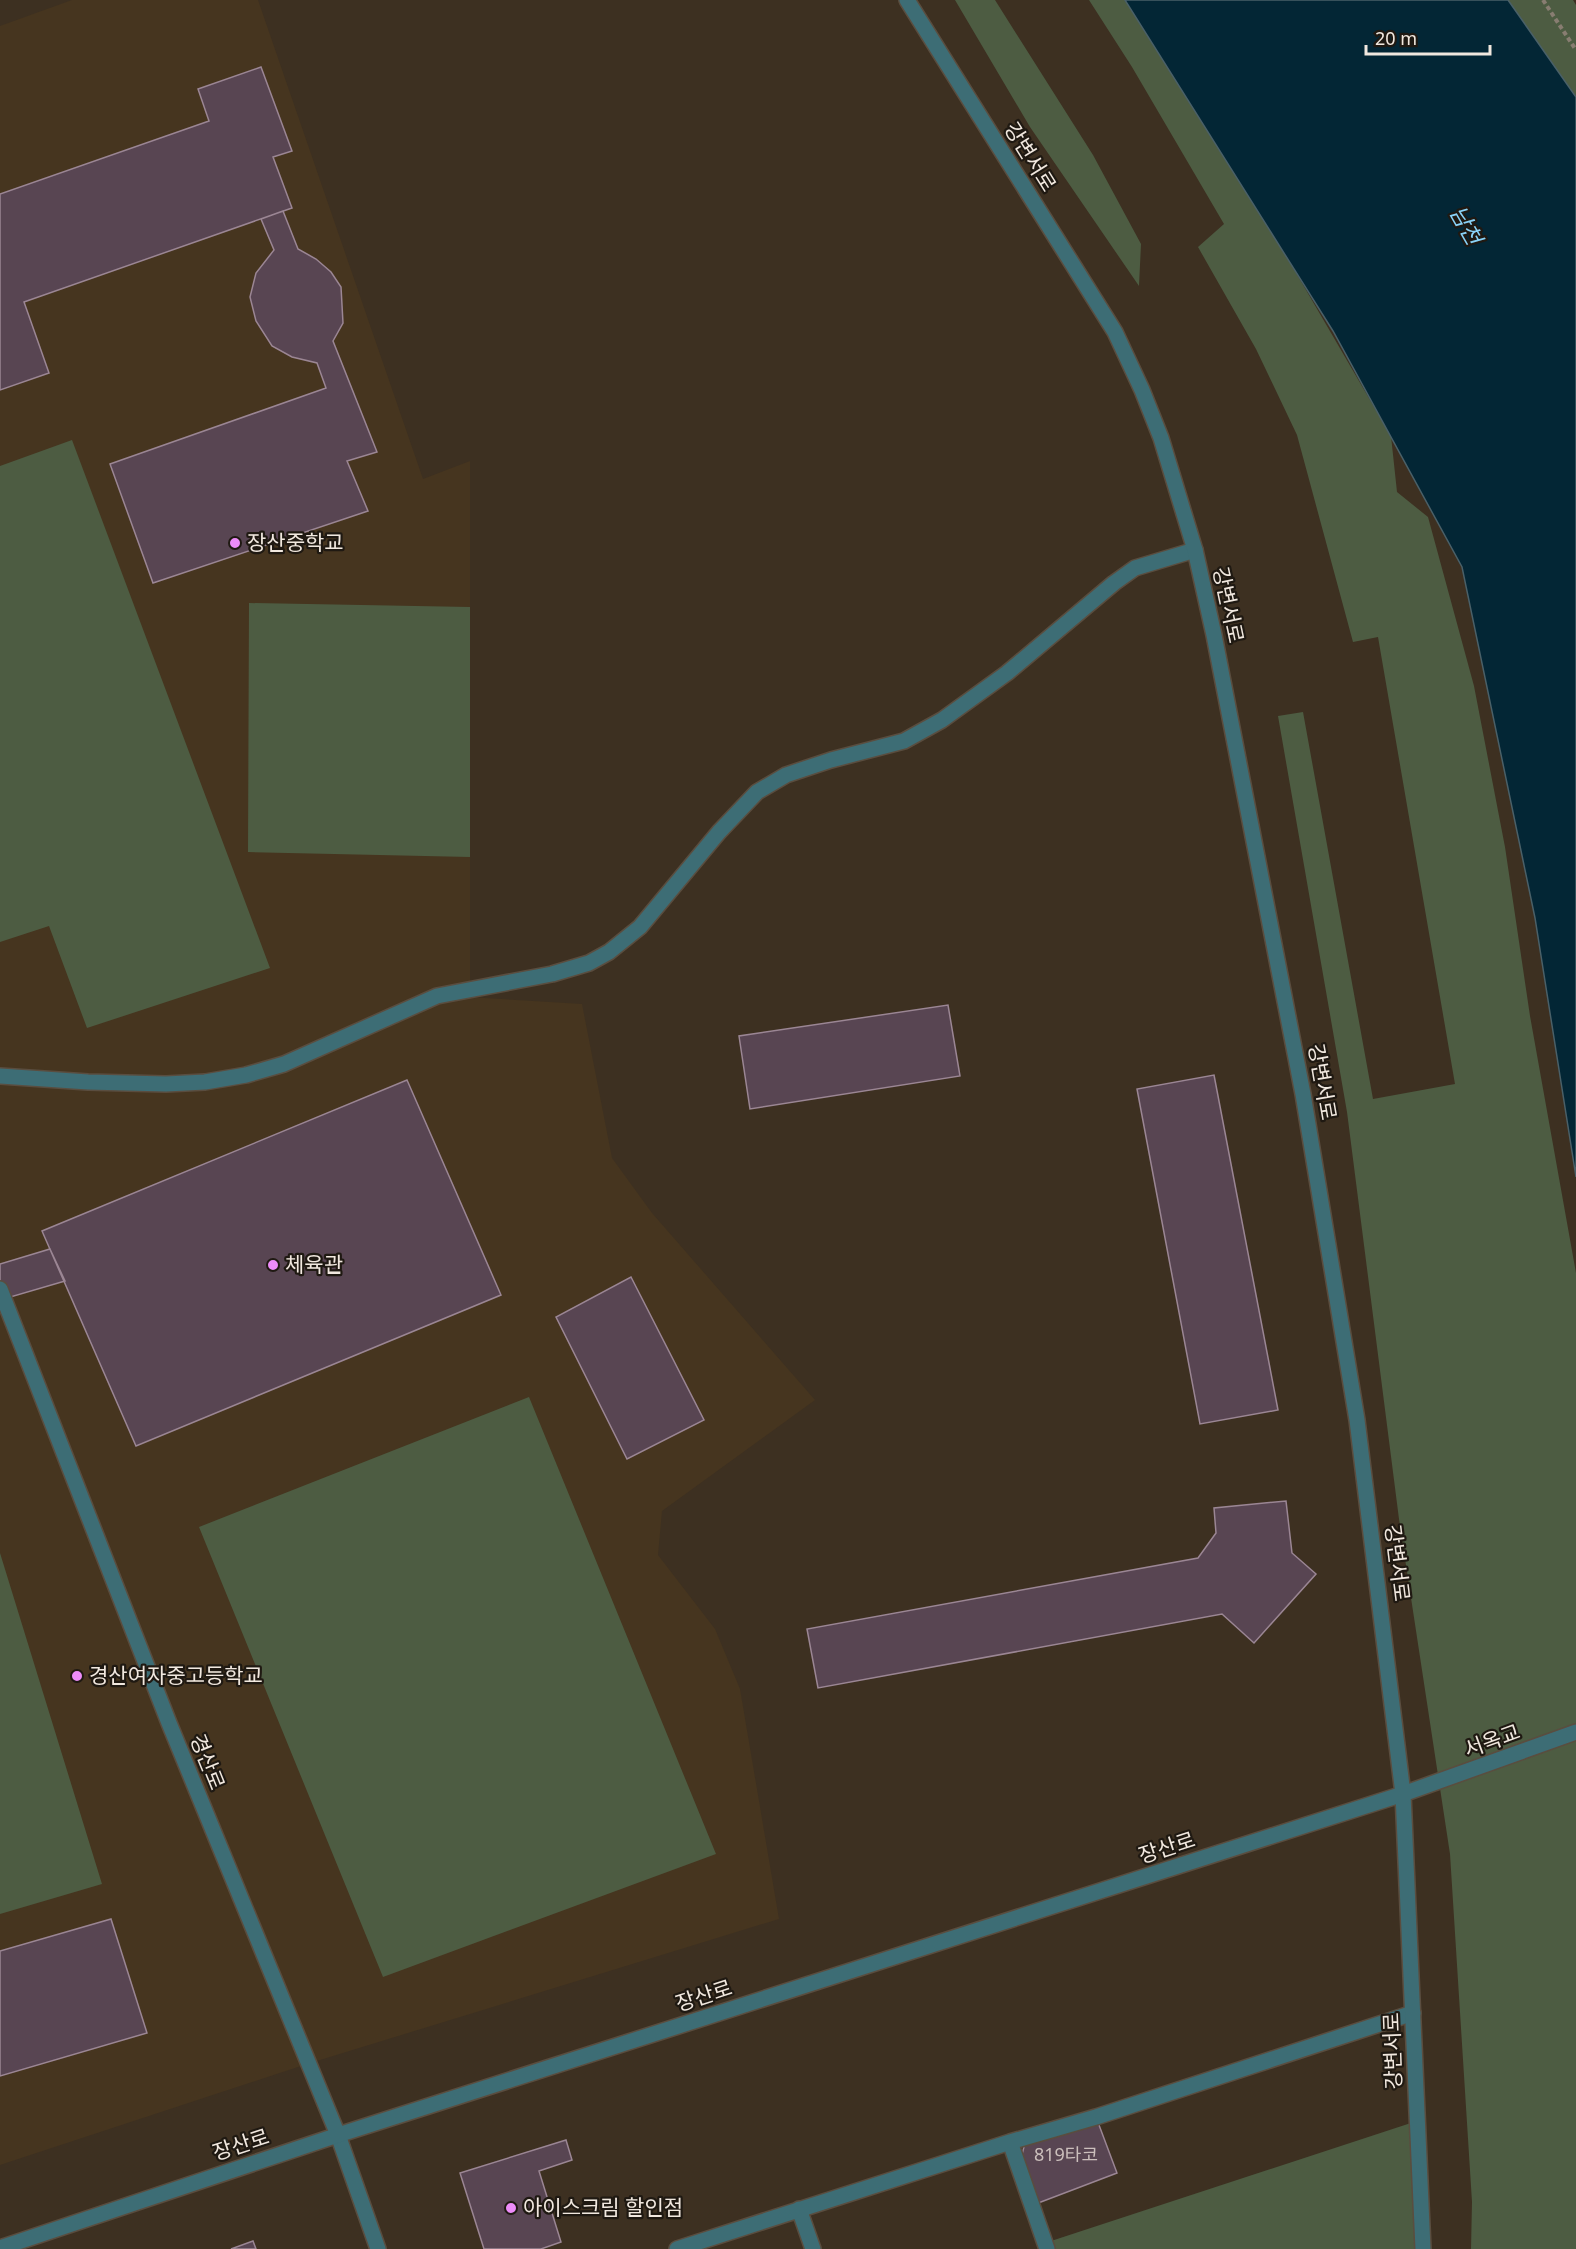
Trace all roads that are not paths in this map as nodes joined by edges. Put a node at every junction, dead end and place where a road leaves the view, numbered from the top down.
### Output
1 (907, 0) edge
2 (1195, 550) junction
3 (0, 1076) edge
4 (0, 1289) edge
5 (1576, 1732) edge
6 (1422, 1788) joint
7 (1403, 1794) junction
8 (1413, 2013) junction
9 (338, 2135) junction
10 (1010, 2142) junction
11 (799, 2209) junction
12 (12, 2246) edge
13 (0, 2248) edge
14 (378, 2249) edge
15 (677, 2249) edge
16 (813, 2249) edge
17 (1047, 2249) edge
18 (1423, 2249) edge

1 - 2 street, 강변서로
2 - 3 street
2 - 7 street, 강변서로
4 - 9 street, 경산로
5 - 6 street, 서옥교
6 - 7 street, 장산로
7 - 8 street, 강변서로
7 - 9 street, 장산로
8 - 10 street
8 - 18 street, 강변서로
9 - 12 street, 장산로
9 - 14 street, 경산로
10 - 11 street
10 - 17 street
11 - 15 street
11 - 16 street
12 - 13 street, 장산로

